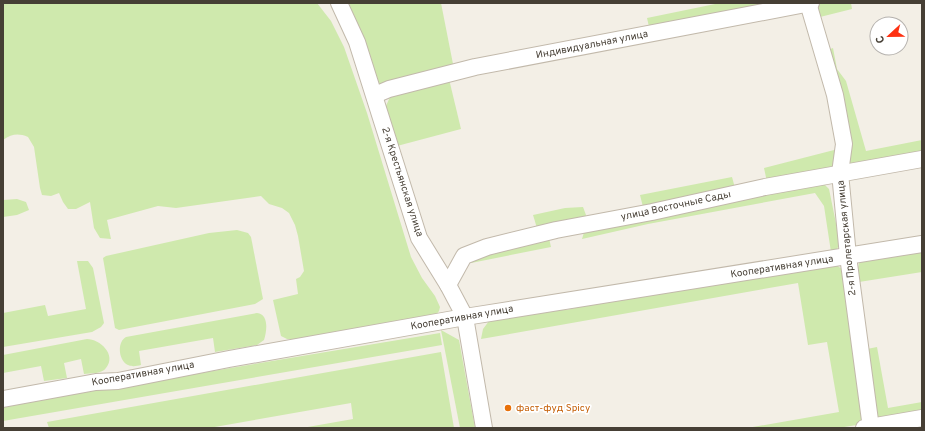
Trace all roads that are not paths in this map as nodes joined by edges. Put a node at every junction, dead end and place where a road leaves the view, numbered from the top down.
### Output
1 (339, 3) edge
2 (809, 3) edge
3 (375, 96) junction
4 (922, 159) edge
5 (840, 173) junction
6 (922, 244) edge
7 (848, 256) junction
8 (448, 285) junction
9 (464, 318) junction
10 (3, 398) edge
11 (922, 418) edge
12 (484, 428) edge
13 (868, 428) edge

1 - 3 street, 2-я Крестьянская улица
2 - 3 street, Индивидуальная улица
2 - 5 street, 2-я Пролетарская улица
3 - 8 street, 2-я Крестьянская улица
4 - 5 street, улица Восточные Сады
5 - 7 street, 2-я Пролетарская улица
5 - 8 street, улица Восточные Сады
6 - 7 street, Кооперативная улица
7 - 9 street, Кооперативная улица
7 - 13 street, 2-я Пролетарская улица
8 - 9 street, 2-я Крестьянская улица
9 - 10 street, Кооперативная улица
9 - 12 street, 2-я Крестьянская улица
11 - 13 street

